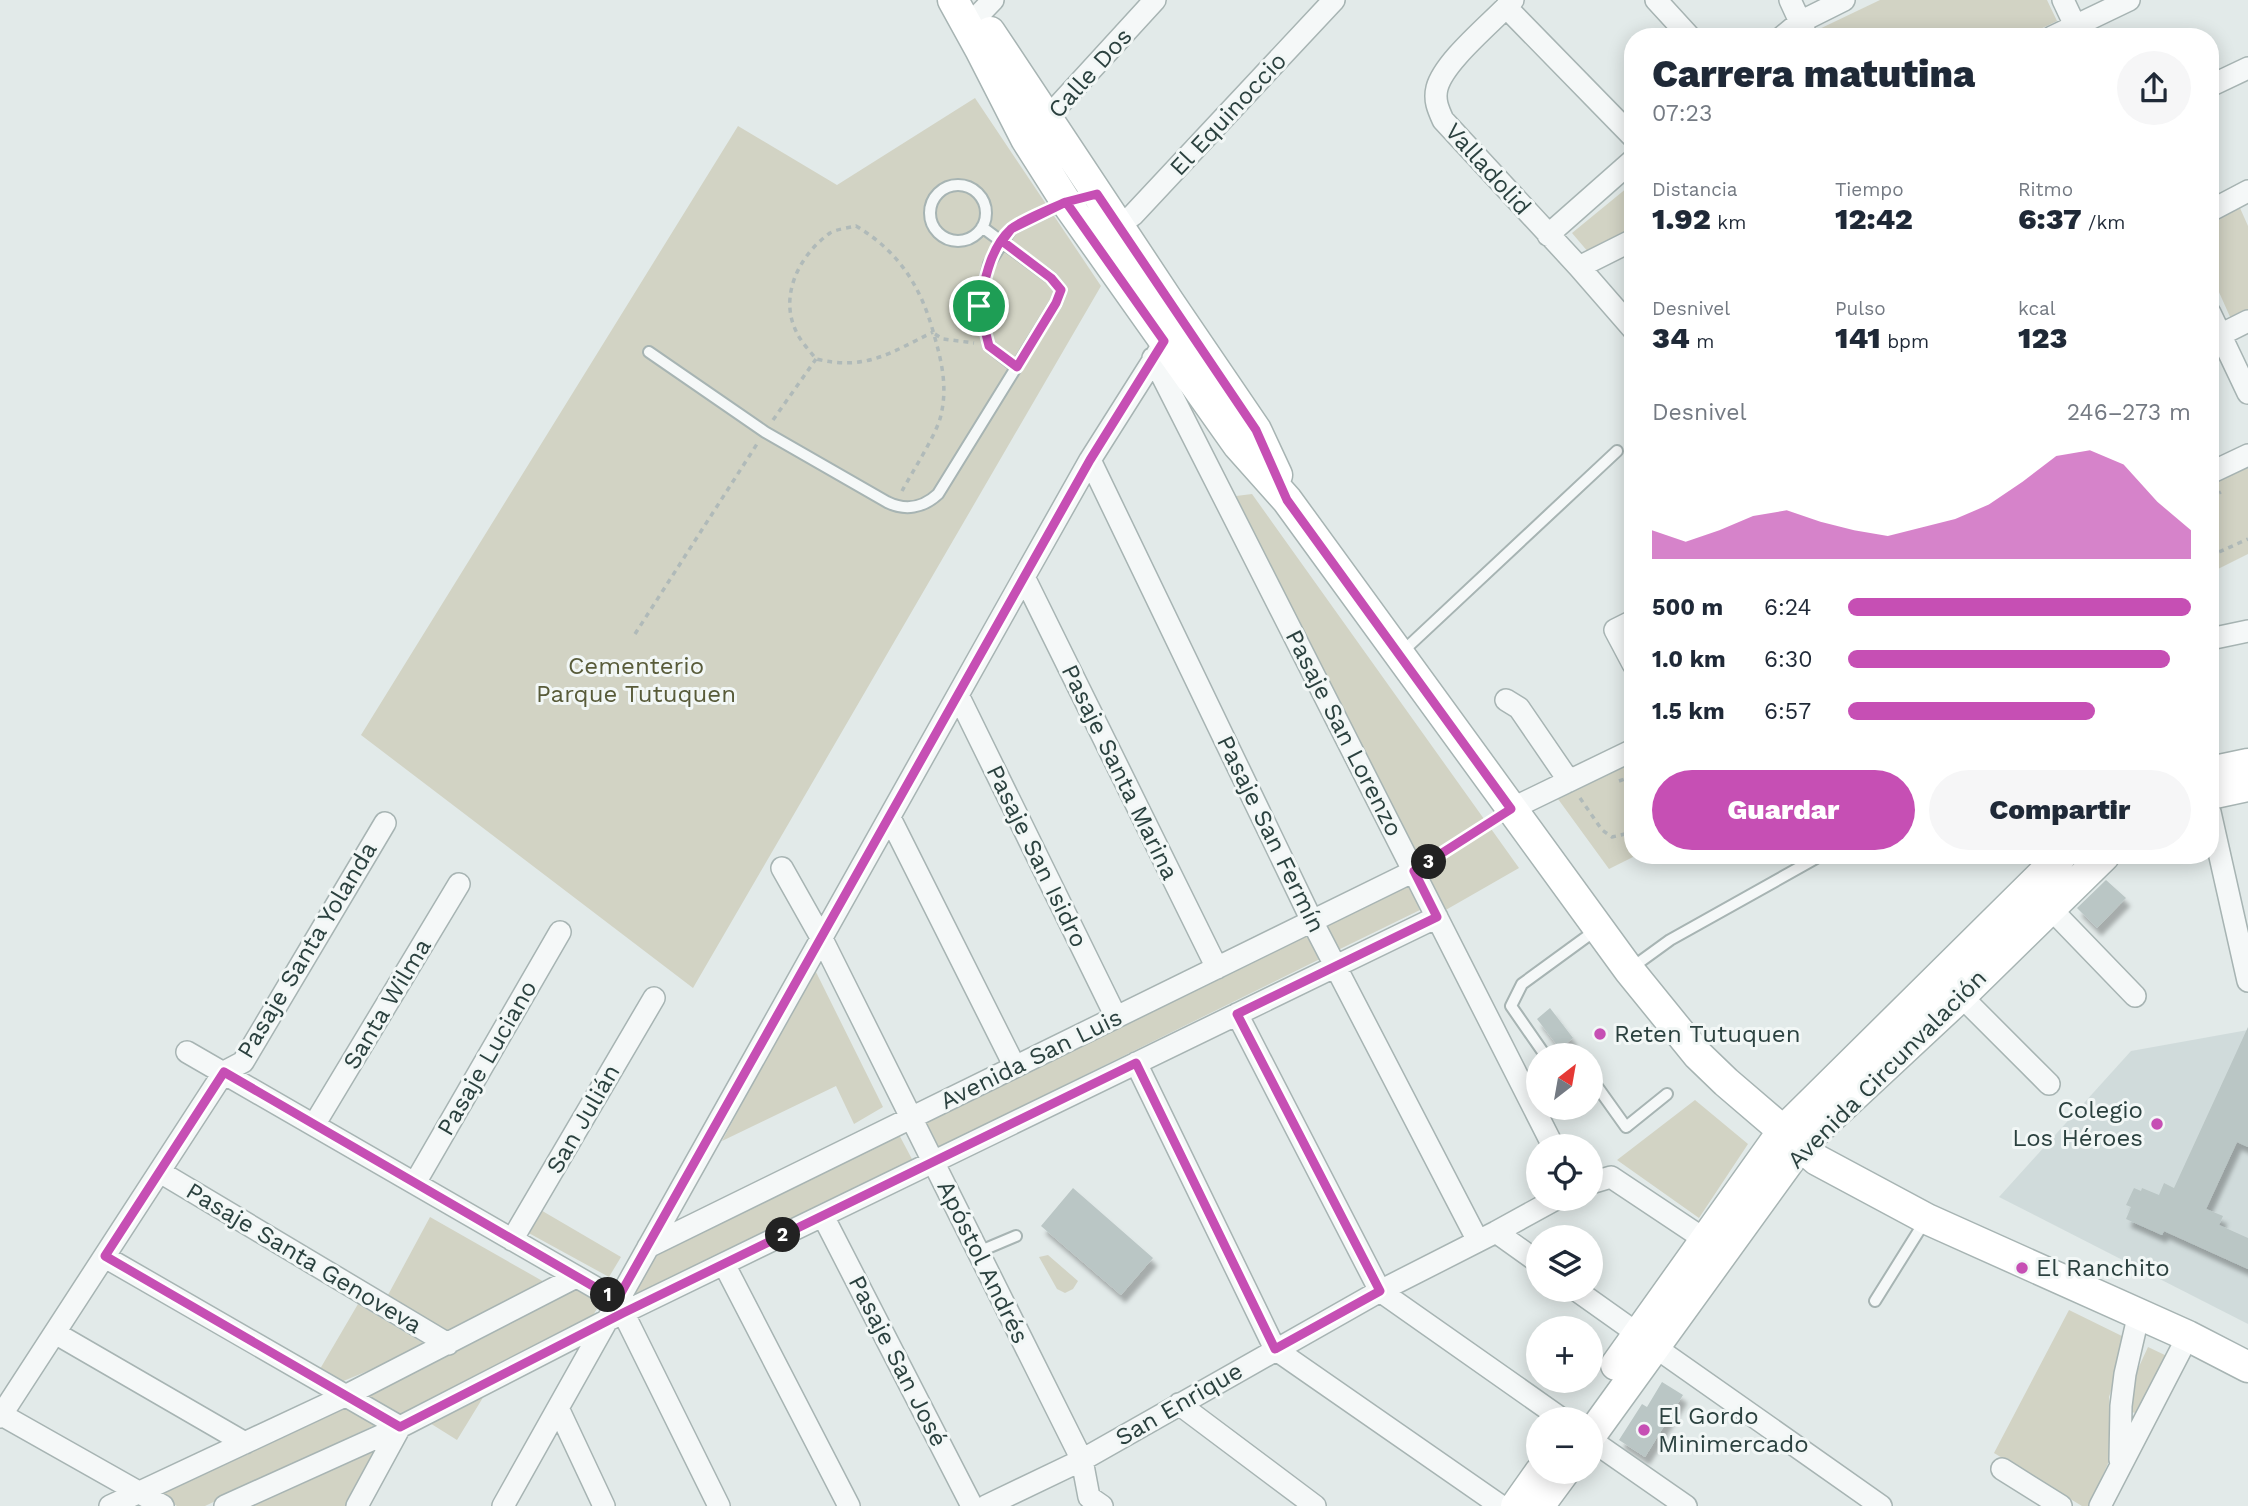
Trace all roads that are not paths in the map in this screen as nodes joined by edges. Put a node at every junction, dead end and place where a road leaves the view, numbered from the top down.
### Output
1 (953, 0) edge
2 (1155, 0) edge
3 (1334, 0) edge
4 (1656, 0) edge
5 (1790, 0) edge
6 (1844, 0) edge
7 (2063, 0) edge
8 (2129, 0) edge
9 (1509, 4) edge
10 (977, 10) edge
11 (1682, 28) edge
12 (1804, 28) edge
13 (1805, 28) edge
14 (2077, 28) edge
15 (2083, 28) edge
16 (2248, 68) edge
17 (2219, 82) edge
18 (1047, 118) junction
19 (1624, 127) edge
20 (1033, 151) junction
21 (1624, 167) edge
22 (2248, 191) edge
23 (1097, 194) junction
24 (1066, 202) junction
25 (2219, 206) edge
26 (1119, 225) junction
27 (982, 227) junction
28 (1548, 235) junction
29 (1002, 241) junction
30 (1624, 244) edge
31 (1579, 267) junction
32 (1624, 319) edge
33 (2248, 321) edge
34 (2219, 336) edge
35 (1166, 339) junction
36 (2219, 345) edge
37 (649, 352) dead end
38 (1017, 367) junction
39 (2248, 393) edge
40 (1617, 451) dead end
41 (2248, 455) edge
42 (1090, 460) junction
43 (2219, 469) edge
44 (1024, 577) junction
45 (1624, 626) edge
46 (2248, 631) edge
47 (2219, 637) edge
48 (1624, 647) edge
49 (1399, 655) junction
50 (958, 695) junction
51 (1506, 700) dead end
52 (1624, 754) edge
53 (2248, 764) edge
54 (2219, 770) edge
55 (1569, 781) junction
56 (2248, 786) edge
57 (2219, 792) edge
58 (1511, 809) junction
59 (890, 818) junction
60 (385, 822) dead end
61 (2219, 852) edge
62 (1806, 864) edge
63 (2053, 864) edge
64 (2096, 864) edge
65 (782, 868) dead end
66 (1414, 871) junction
67 (459, 884) dead end
68 (2031, 885) junction
69 (2050, 908) junction
70 (1437, 917) junction
71 (1312, 921) junction
72 (1598, 928) junction
73 (560, 932) dead end
74 (822, 939) junction
75 (1336, 966) junction
76 (1217, 968) junction
77 (1629, 970) junction
78 (2248, 981) edge
79 (1961, 996) junction
80 (2135, 996) dead end
81 (654, 998) dead end
82 (1237, 1014) junction
83 (1116, 1017) junction
84 (1537, 1043) edge
85 (187, 1052) dead end
86 (1136, 1063) junction
87 (1015, 1067) junction
88 (224, 1072) junction
89 (2049, 1084) dead end
90 (1667, 1094) dead end
91 (1603, 1095) edge
92 (911, 1118) junction
93 (314, 1125) junction
94 (1547, 1134) edge
95 (1791, 1139) junction
96 (934, 1162) junction
97 (160, 1172) junction
98 (1603, 1179) edge
99 (415, 1184) junction
100 (1534, 1211) edge
101 (823, 1216) junction
102 (1927, 1219) junction
103 (1016, 1236) dead end
104 (1487, 1237) junction
105 (512, 1240) junction
106 (1714, 1246) junction
107 (648, 1247) junction
108 (978, 1252) junction
109 (105, 1256) junction
110 (1526, 1256) edge
111 (724, 1264) junction
112 (576, 1278) junction
113 (1380, 1291) junction
114 (1875, 1301) dead end
115 (1593, 1302) edge
116 (615, 1312) junction
117 (2139, 1313) junction
118 (55, 1333) junction
119 (2188, 1336) junction
120 (1647, 1340) junction
121 (448, 1345) junction
122 (1275, 1349) junction
123 (2248, 1367) edge
124 (347, 1395) junction
125 (1179, 1404) junction
126 (1545, 1407) edge
127 (1588, 1407) edge
128 (558, 1408) junction
129 (1, 1416) edge
130 (1603, 1417) edge
131 (400, 1427) junction
132 (245, 1443) junction
133 (1603, 1447) edge
134 (1082, 1460) junction
135 (2120, 1465) junction
136 (2002, 1469) dead end
137 (1532, 1484) edge
138 (1555, 1484) edge
139 (139, 1492) junction
140 (1091, 1503) edge
141 (110, 1506) edge
142 (163, 1506) edge
143 (225, 1506) edge
144 (357, 1506) edge
145 (503, 1506) edge
146 (604, 1506) edge
147 (719, 1506) edge
148 (849, 1506) edge
149 (972, 1506) edge
150 (986, 1506) edge
151 (1315, 1506) edge
152 (1501, 1506) edge
153 (1516, 1506) edge
154 (1539, 1506) edge
155 (1686, 1506) edge
156 (1881, 1506) edge
157 (2061, 1506) edge
158 (2100, 1506) edge

1 - 10 street
2 - 18 street, Calle Dos
3 - 26 street, El Equinoccio
4 - 11 street
5 - 12 street
6 - 13 street
7 - 14 street
8 - 15 street
9 - 19 street
9 - 28 street, Valladolid
10 - 18 street
10 - 20 street
16 - 17 street
18 - 20 street, Calle Dos
18 - 23 street
20 - 24 street
21 - 28 street
22 - 25 street
23 - 24 street
23 - 26 street
24 - 29 lane
24 - 35 street
26 - 35 street
27 - 27 lane
27 - 29 lane
28 - 31 street, Valladolid
29 - 38 lane
29 - 38 lane
30 - 31 street
31 - 32 street, Valladolid
33 - 34 street
35 - 42 street
35 - 49 street
35 - 66 street, Pasaje San Lorenzo
36 - 39 street
37 - 38 lane
40 - 49 lane
41 - 43 street
42 - 44 street
42 - 71 street, Pasaje San Fermín
44 - 50 street
44 - 76 street, Pasaje Santa Marina
45 - 48 street
46 - 47 street
49 - 58 street
50 - 59 street
50 - 83 street, Pasaje San Isidro
51 - 55 street
52 - 55 street
53 - 54 street
55 - 58 street
56 - 57 street
58 - 72 street
59 - 74 street
59 - 87 street
60 - 88 street, Pasaje Santa Yolanda
61 - 78 street
62 - 77 lane
63 - 68 street, Avenida Circunvalación
64 - 69 street, Avenida Circunvalación
65 - 74 street, Apóstol Andrés
66 - 70 street, Pasaje San Lorenzo
66 - 71 street, Avenida San Luis
67 - 93 street, Santa Wilma
68 - 69 street
68 - 95 street, Avenida Circunvalación
69 - 79 street, Avenida Circunvalación
69 - 80 street
70 - 75 street, Avenida San Luis
70 - 94 street, Pasaje San Lorenzo
71 - 75 street, Pasaje San Fermín
71 - 76 street, Avenida San Luis
72 - 77 street
72 - 84 lane
73 - 99 street, Pasaje Luciano
74 - 92 street, Apóstol Andrés
74 - 107 street
75 - 82 street, Avenida San Luis
75 - 104 street, Pasaje San Fermín
76 - 83 street, Avenida San Luis
77 - 95 street
79 - 89 street
79 - 95 street, Avenida Circunvalación
81 - 105 street, San Julián
82 - 86 street, Avenida San Luis
82 - 113 street
83 - 87 street, Avenida San Luis
85 - 88 street
86 - 96 street, Avenida San Luis
86 - 122 street
87 - 92 street, Avenida San Luis
88 - 93 street
88 - 97 street, Pasaje Santa Yolanda
90 - 91 lane
92 - 96 street, Apóstol Andrés
92 - 107 street, Avenida San Luis
93 - 99 street
95 - 102 street
95 - 106 street, Avenida Circunvalación
96 - 101 street, Avenida San Luis
96 - 108 street, Apóstol Andrés
97 - 109 street, Pasaje Santa Yolanda
97 - 121 street, Pasaje Santa Genoveva
98 - 106 street
99 - 105 street
100 - 104 street, San Enrique
101 - 111 street, Avenida San Luis
101 - 149 street, Pasaje San José
102 - 114 lane
102 - 117 street
103 - 108 lane
104 - 110 street
104 - 113 street, San Enrique
105 - 112 street
106 - 120 street, Avenida Circunvalación
107 - 116 street
108 - 134 street, Apóstol Andrés
109 - 118 street, Pasaje Santa Yolanda
109 - 124 street
111 - 116 street, Avenida San Luis
111 - 148 street
112 - 116 street
112 - 121 street
113 - 122 street, San Enrique
113 - 126 street
115 - 120 street
116 - 128 street
116 - 131 street, Avenida San Luis
116 - 147 street
117 - 119 street
117 - 135 street
118 - 129 street, Pasaje Santa Yolanda
118 - 132 street
119 - 123 street
119 - 135 street
120 - 127 street, Avenida Circunvalación
120 - 130 street, Avenida Circunvalación
120 - 156 street
121 - 124 street
122 - 125 street, San Enrique
122 - 152 street
124 - 131 street
124 - 132 street
125 - 134 street, San Enrique
125 - 151 street
128 - 145 street
128 - 146 street
129 - 139 street
131 - 143 street, Avenida San Luis
131 - 144 street
132 - 139 street
133 - 155 street
134 - 140 street, Apóstol Andrés
134 - 150 street, San Enrique
135 - 158 street
136 - 157 street
137 - 153 street
138 - 154 street
139 - 141 street
139 - 142 street

